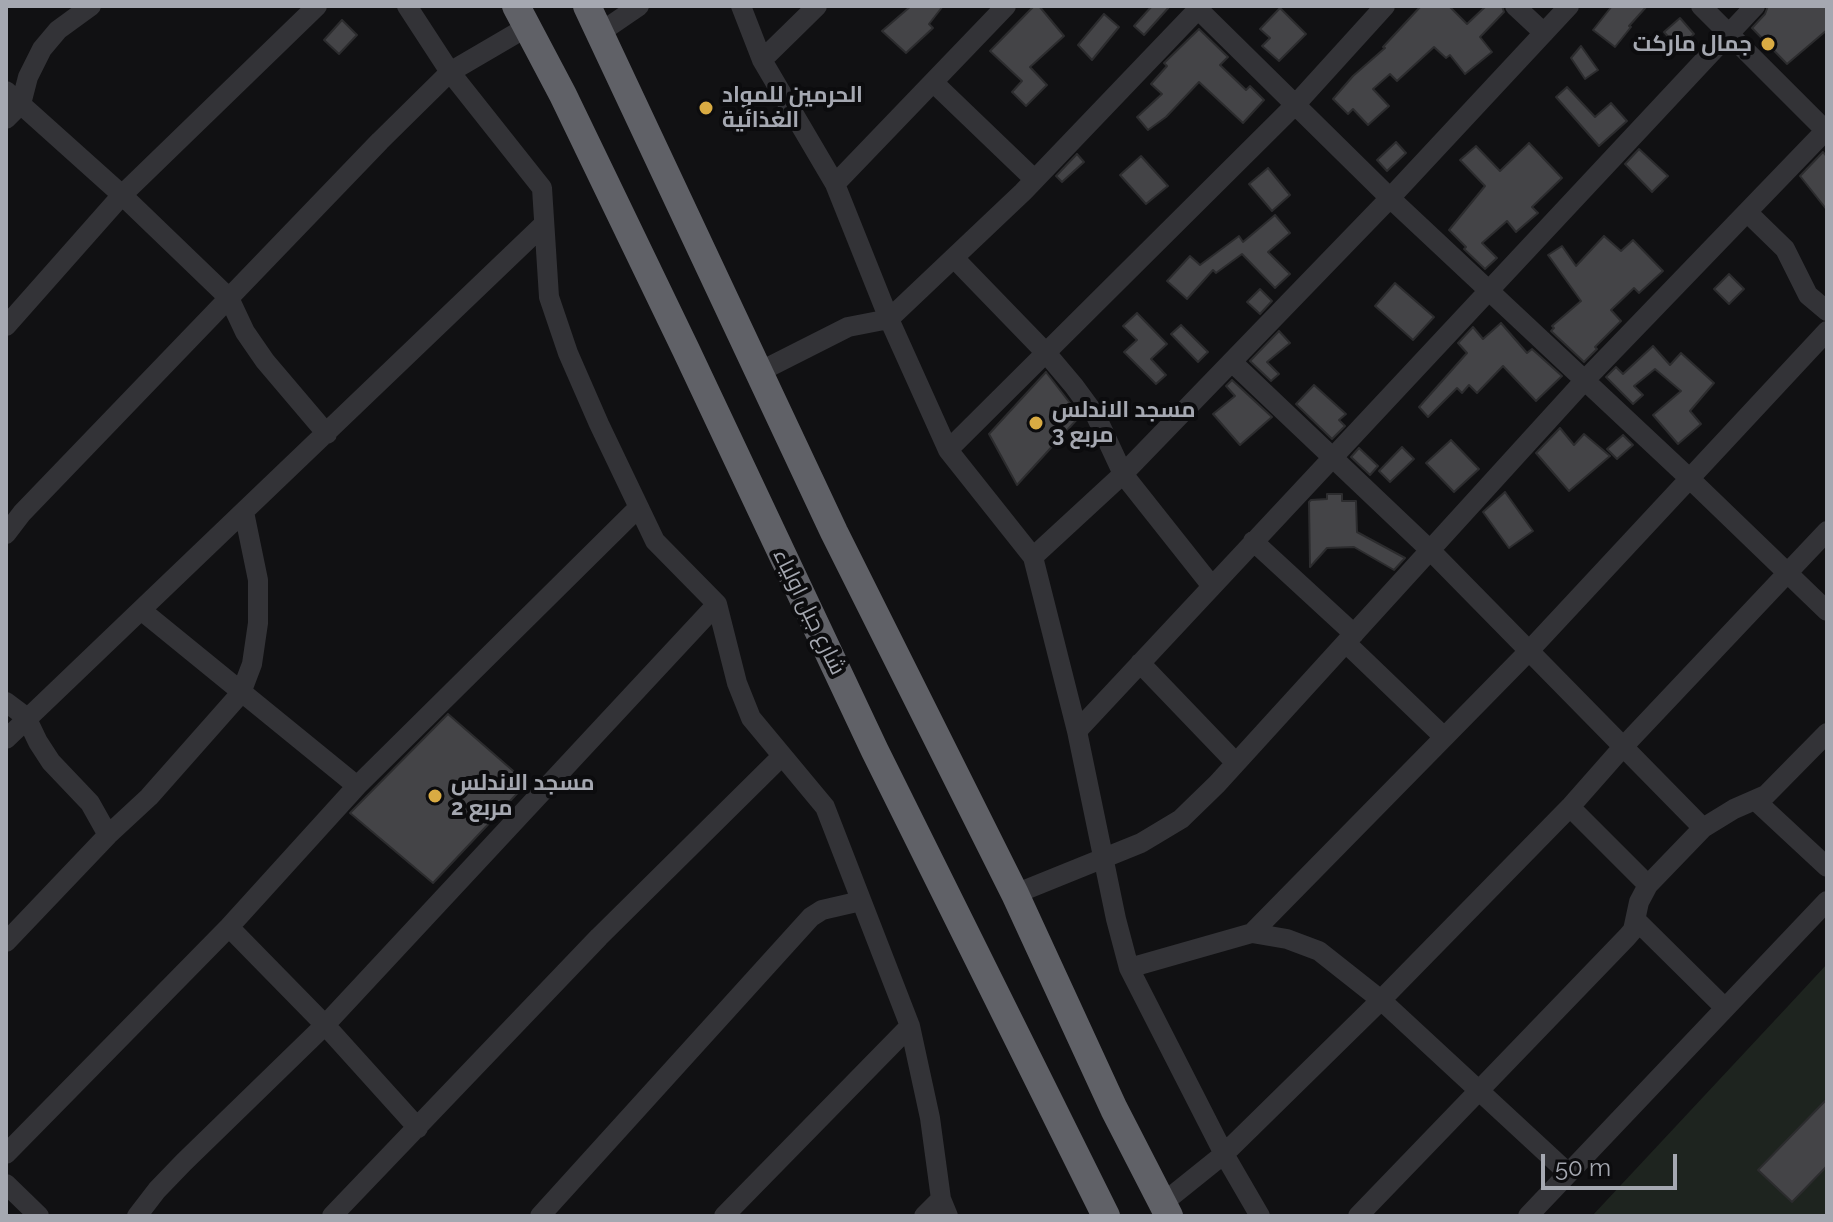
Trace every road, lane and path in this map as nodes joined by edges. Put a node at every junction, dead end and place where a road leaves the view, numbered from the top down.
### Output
1 (91, 6) edge
2 (317, 6) edge
3 (407, 6) edge
4 (587, 6) edge
5 (639, 6) edge
6 (741, 6) edge
7 (817, 6) edge
8 (1006, 6) edge
9 (1385, 6) edge
10 (1515, 6) edge
11 (1569, 6) edge
12 (1701, 6) edge
13 (1755, 6) edge
14 (1198, 7) edge
15 (522, 17) edge
16 (601, 32) junction
17 (1544, 33) junction
18 (1730, 34) junction
19 (762, 60) junction
20 (450, 72) junction
21 (934, 83) junction
22 (1296, 104) junction
23 (11, 105) edge
24 (1826, 130) edge
25 (1034, 179) junction
26 (835, 184) junction
27 (122, 195) junction
28 (1390, 198) junction
29 (1747, 212) junction
30 (543, 225) junction
31 (955, 259) junction
32 (1489, 292) junction
33 (229, 298) junction
34 (1827, 311) edge
35 (889, 319) junction
36 (6, 326) edge
37 (1827, 331) edge
38 (1047, 354) junction
39 (1232, 362) junction
40 (759, 372) junction
41 (1585, 380) junction
42 (327, 434) junction
43 (948, 450) junction
44 (1331, 457) junction
45 (1123, 474) junction
46 (1689, 478) junction
47 (6, 498) edge
48 (638, 508) junction
49 (244, 512) junction
50 (22, 513) junction
51 (1827, 531) edge
52 (6, 534) edge
53 (1253, 541) junction
54 (1430, 550) junction
55 (1033, 557) junction
56 (1789, 573) junction
57 (1211, 585) junction
58 (717, 604) junction
59 (141, 610) junction
60 (1827, 611) edge
61 (1350, 638) junction
62 (1528, 652) junction
63 (1140, 663) junction
64 (241, 693) junction
65 (6, 702) edge
66 (26, 717) junction
67 (1077, 731) junction
68 (1827, 733) edge
69 (1444, 737) junction
70 (6, 739) edge
71 (1622, 748) junction
72 (782, 756) junction
73 (1236, 763) junction
74 (357, 786) junction
75 (1756, 801) junction
76 (1570, 807) junction
77 (1703, 828) junction
78 (108, 835) junction
79 (1103, 859) junction
80 (1827, 867) edge
81 (1648, 885) junction
82 (1015, 894) junction
83 (861, 901) junction
84 (1827, 901) edge
85 (1637, 921) junction
86 (229, 927) junction
87 (1252, 933) junction
88 (6, 942) edge
89 (1129, 968) junction
90 (1381, 1000) junction
91 (1725, 1008) junction
92 (325, 1025) junction
93 (910, 1026) junction
94 (1478, 1090) junction
95 (418, 1128) junction
96 (6, 1154) edge
97 (1224, 1154) junction
98 (1568, 1173) junction
99 (7, 1187) edge
100 (944, 1207) edge
101 (1166, 1210) edge
102 (543, 1215) edge
103 (39, 1216) edge
104 (137, 1216) edge
105 (332, 1216) edge
106 (724, 1216) edge
107 (924, 1216) edge
108 (1106, 1216) edge
109 (1260, 1216) edge
110 (1358, 1216) edge
111 (1528, 1216) edge

1 - 23 street
2 - 27 street
3 - 20 street
4 - 16 highway
5 - 16 street
6 - 19 street
7 - 19 street
8 - 21 street
9 - 22 street
10 - 17 street
11 - 17 street
12 - 18 street
13 - 18 street
14 - 22 street
14 - 25 street
15 - 20 street
15 - 108 highway, شارع جبل اولياء
16 - 40 highway
17 - 28 street
18 - 24 street
18 - 32 street
19 - 26 street
20 - 30 street
20 - 33 street
21 - 25 street
21 - 26 street
22 - 28 street
22 - 38 street
23 - 27 street
24 - 29 street
25 - 31 street
26 - 35 street
27 - 33 street
27 - 36 street
28 - 32 street
28 - 39 street
29 - 34 street
29 - 41 street
30 - 42 street
30 - 48 street
31 - 35 street
31 - 38 street
32 - 41 street
32 - 44 street
33 - 42 street
33 - 50 street
35 - 40 street
35 - 43 street
37 - 46 street
38 - 43 street
38 - 45 street
39 - 44 street
39 - 45 street
40 - 82 highway
41 - 46 street
41 - 54 street
42 - 49 street
43 - 55 street
44 - 53 street
44 - 54 street
45 - 55 street
45 - 57 street
46 - 56 street
46 - 62 street
47 - 50 street
48 - 58 street
48 - 74 street
49 - 59 street
49 - 64 street
50 - 52 street
51 - 56 street
53 - 57 street
53 - 61 street
54 - 61 street
54 - 62 street
55 - 67 street
56 - 60 street
56 - 71 street
57 - 63 street
58 - 72 street
58 - 92 street
59 - 64 street
59 - 66 street
61 - 69 street
61 - 73 street
62 - 69 street
62 - 71 street
63 - 67 street
63 - 73 street
64 - 74 street
64 - 78 street
65 - 66 street
66 - 70 street
66 - 78 street
67 - 79 street
68 - 75 street
69 - 87 street
71 - 76 street
71 - 77 street
72 - 83 street
72 - 95 street
73 - 79 street
74 - 86 street
75 - 77 street
75 - 80 street
76 - 81 street
76 - 90 street
77 - 81 street
78 - 88 street
79 - 82 street
79 - 89 street
81 - 85 street
82 - 101 highway
83 - 93 street
83 - 102 street
84 - 91 street
85 - 91 street
85 - 94 street
86 - 92 street
86 - 96 street
87 - 89 street
87 - 90 street
89 - 97 street
90 - 94 street
90 - 97 street
91 - 98 street
92 - 95 street
92 - 104 street
93 - 100 street
93 - 106 street
94 - 98 street
94 - 110 street
95 - 105 street
97 - 101 street
97 - 109 street
98 - 111 street
99 - 103 street
100 - 107 street

